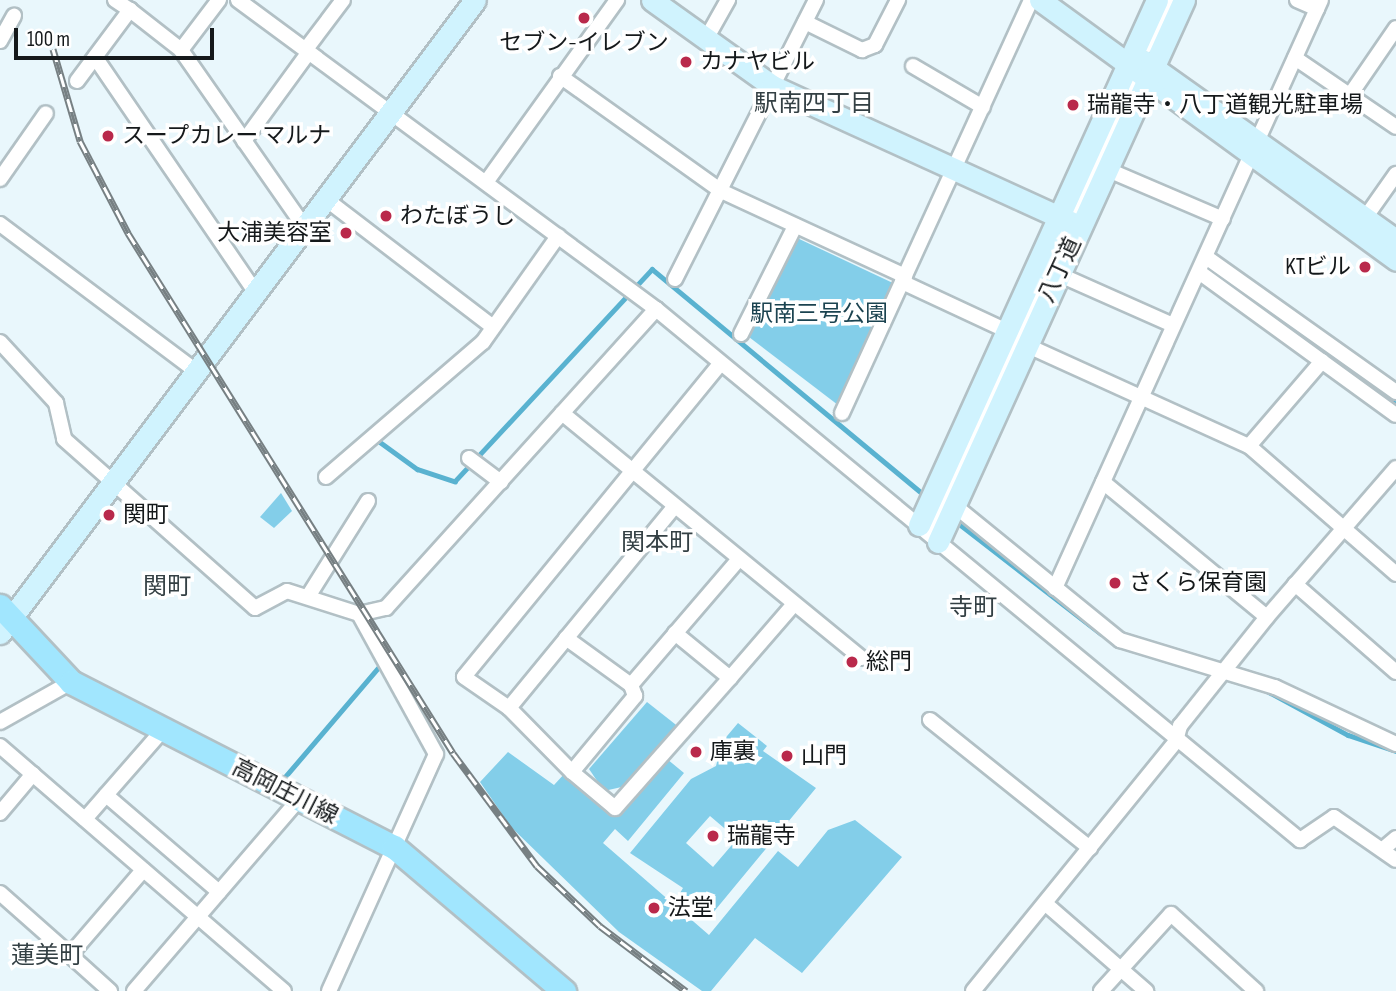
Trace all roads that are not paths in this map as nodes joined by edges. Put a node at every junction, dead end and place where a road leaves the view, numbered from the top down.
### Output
1 (115, 0) edge
2 (219, 0) edge
3 (238, 0) edge
4 (343, 0) edge
5 (475, 0) edge
6 (617, 0) edge
7 (652, 0) edge
8 (728, 0) edge
9 (816, 0) edge
10 (898, 0) edge
11 (1031, 0) edge
12 (1040, 0) edge
13 (1065, 0) edge
14 (1157, 0) edge
15 (1169, 0) edge
16 (1184, 0) edge
17 (1297, 0) edge
18 (1319, 4) edge
19 (130, 10) junction
20 (14, 16) dead end
21 (805, 22) junction
22 (1396, 29) edge
23 (706, 38) junction
24 (0, 41) edge
25 (181, 50) junction
26 (307, 51) junction
27 (94, 57) junction
28 (1295, 58) junction
29 (913, 66) dead end
30 (1140, 66) junction
31 (560, 76) junction
32 (77, 81) dead end
33 (772, 86) junction
34 (1350, 95) junction
35 (983, 107) junction
36 (46, 113) dead end
37 (392, 115) junction
38 (1396, 127) edge
39 (244, 141) junction
40 (1257, 149) junction
41 (954, 169) junction
42 (1106, 169) junction
43 (1396, 174) edge
44 (0, 179) edge
45 (487, 181) junction
46 (721, 191) junction
47 (327, 200) junction
48 (1060, 217) junction
49 (1365, 218) junction
50 (1223, 219) junction
51 (0, 224) edge
52 (795, 226) junction
53 (1080, 227) junction
54 (305, 228) junction
55 (558, 236) junction
56 (1396, 240) edge
57 (1206, 257) junction
58 (1396, 260) edge
59 (1199, 272) junction
60 (1058, 274) junction
61 (676, 279) dead end
62 (904, 279) junction
63 (257, 293) junction
64 (656, 309) junction
65 (1173, 325) junction
66 (492, 326) junction
67 (1007, 331) junction
68 (741, 334) dead end
69 (0, 342) edge
70 (1026, 345) junction
71 (1322, 361) junction
72 (720, 364) junction
73 (197, 372) junction
74 (1396, 392) edge
75 (1140, 397) junction
76 (842, 413) dead end
77 (562, 414) junction
78 (1396, 415) edge
79 (1249, 446) junction
80 (469, 458) dead end
81 (1396, 468) edge
82 (632, 472) junction
83 (326, 477) dead end
84 (501, 482) junction
85 (1104, 482) junction
86 (111, 483) junction
87 (368, 501) dead end
88 (955, 506) junction
89 (674, 507) junction
90 (1344, 529) junction
91 (928, 533) junction
92 (738, 560) junction
93 (1396, 574) edge
94 (1295, 584) junction
95 (1055, 587) junction
96 (309, 595) junction
97 (794, 604) junction
98 (359, 614) junction
99 (1266, 617) junction
100 (4, 619) edge
101 (675, 633) junction
102 (566, 638) junction
103 (861, 658) dead end
104 (1226, 669) junction
105 (1396, 672) edge
106 (730, 678) junction
107 (71, 682) junction
108 (631, 685) junction
109 (509, 708) junction
110 (930, 720) dead end
111 (0, 722) edge
112 (162, 731) junction
113 (1176, 735) junction
114 (1396, 744) edge
115 (0, 746) edge
116 (572, 772) junction
117 (33, 774) junction
118 (106, 795) junction
119 (299, 799) junction
120 (0, 813) edge
121 (85, 819) junction
122 (1396, 838) edge
123 (394, 847) junction
124 (1090, 848) junction
125 (1383, 849) junction
126 (1396, 860) edge
127 (143, 870) junction
128 (219, 892) junction
129 (0, 893) edge
130 (1046, 904) junction
131 (198, 919) junction
132 (70, 955) junction
133 (1121, 968) junction
134 (333, 989) edge
135 (110, 991) edge
136 (134, 991) edge
137 (284, 991) edge
138 (564, 991) edge
139 (973, 991) edge
140 (1101, 991) edge
141 (1146, 991) edge
142 (1256, 991) edge

1 - 19 street
2 - 25 street
3 - 26 street
4 - 26 street
5 - 37 street
6 - 31 street
7 - 23 street
8 - 23 street
9 - 21 street
10 - 21 street
11 - 35 street
12 - 30 street
13 - 30 street
14 - 30 street, 八丁道
15 - 30 street
16 - 30 street, 八丁道
17 - 18 street
18 - 28 street
19 - 25 street
19 - 27 street
20 - 24 street
21 - 33 street
22 - 34 street
23 - 33 street
25 - 39 street
26 - 37 street
26 - 39 street
27 - 32 street
27 - 63 street
28 - 34 street
28 - 40 street
29 - 35 street
30 - 40 street
30 - 42 street, 八丁道
30 - 48 street, 八丁道
30 - 91 street
31 - 45 street
31 - 46 street
33 - 41 street
33 - 46 street
34 - 38 street
35 - 41 street
36 - 44 street
37 - 45 street
37 - 47 street
39 - 54 street
40 - 49 street
40 - 50 street
40 - 58 street
41 - 48 street
41 - 62 street
42 - 50 street
42 - 53 street, 八丁道
43 - 49 street
45 - 55 street
46 - 52 street
46 - 61 street
47 - 54 street
47 - 66 street
48 - 53 street
48 - 67 street, 八丁道
49 - 56 street
50 - 57 street
51 - 73 street
52 - 62 street
52 - 68 street
53 - 60 street, 八丁道
54 - 63 street
55 - 64 street
55 - 66 street
57 - 59 street
57 - 74 street
59 - 65 street
59 - 71 street
60 - 65 street
60 - 70 street, 八丁道
62 - 67 street
62 - 76 street
63 - 73 street
64 - 72 street
64 - 77 street
65 - 75 street
66 - 83 street
67 - 91 street, 八丁道
69 - 86 street
70 - 75 street
70 - 88 street, 八丁道
71 - 78 street
71 - 79 street
72 - 82 street
72 - 91 street
73 - 86 street
75 - 79 street
75 - 85 street
77 - 82 street
77 - 84 street
79 - 90 street
80 - 84 street
81 - 90 street
82 - 89 street
82 - 109 street
84 - 98 street
85 - 95 street
85 - 99 street
86 - 96 street
86 - 100 street
87 - 96 street
88 - 91 street, 八丁道
88 - 95 street
89 - 92 street
89 - 102 street
90 - 93 street
90 - 94 street
91 - 113 street
92 - 97 street
92 - 101 street
94 - 99 street
94 - 105 street
95 - 104 street
96 - 98 street
97 - 103 street
97 - 106 street
98 - 123 street
99 - 104 street
100 - 107 main road, 高岡庄川線
101 - 106 street
101 - 108 street
102 - 108 street
102 - 109 street
104 - 113 street
104 - 114 street
106 - 116 street
107 - 111 street
107 - 112 main road, 高岡庄川線
108 - 116 street
109 - 116 street
110 - 124 street
112 - 118 street
112 - 119 main road, 高岡庄川線
113 - 124 street
113 - 125 street
115 - 117 street
117 - 120 street
117 - 121 street
118 - 121 street
118 - 128 street
119 - 123 main road, 高岡庄川線
119 - 128 street
121 - 127 street
122 - 125 street
123 - 134 street
123 - 138 main road, 高岡庄川線
124 - 130 street
125 - 126 street
127 - 131 street
127 - 132 street
128 - 131 street
129 - 132 street
130 - 133 street
130 - 139 street
131 - 136 street
131 - 137 street
132 - 135 street
133 - 140 street
133 - 141 street
133 - 142 street

